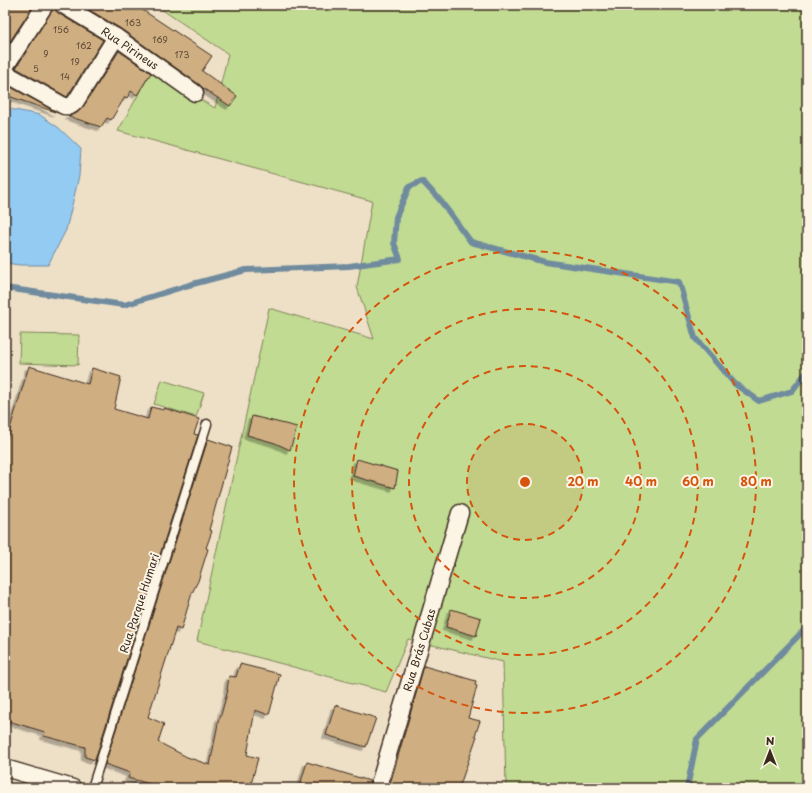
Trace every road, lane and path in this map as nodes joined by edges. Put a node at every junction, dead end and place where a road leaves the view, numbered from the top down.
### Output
1 (45, 5) edge
2 (63, 5) edge
3 (116, 37) junction
4 (5, 66) edge
5 (5, 73) edge
6 (195, 93) dead end
7 (207, 424) dead end
8 (460, 513) dead end
9 (5, 768) edge
10 (73, 788) edge
11 (92, 788) edge
12 (378, 788) edge

1 - 4 street
2 - 3 street, Rua Pirineus
3 - 5 street
3 - 6 street, Rua Pirineus
7 - 11 lane, Rua Parque Humari
8 - 12 street, Rua Brás Cubas
9 - 10 street

